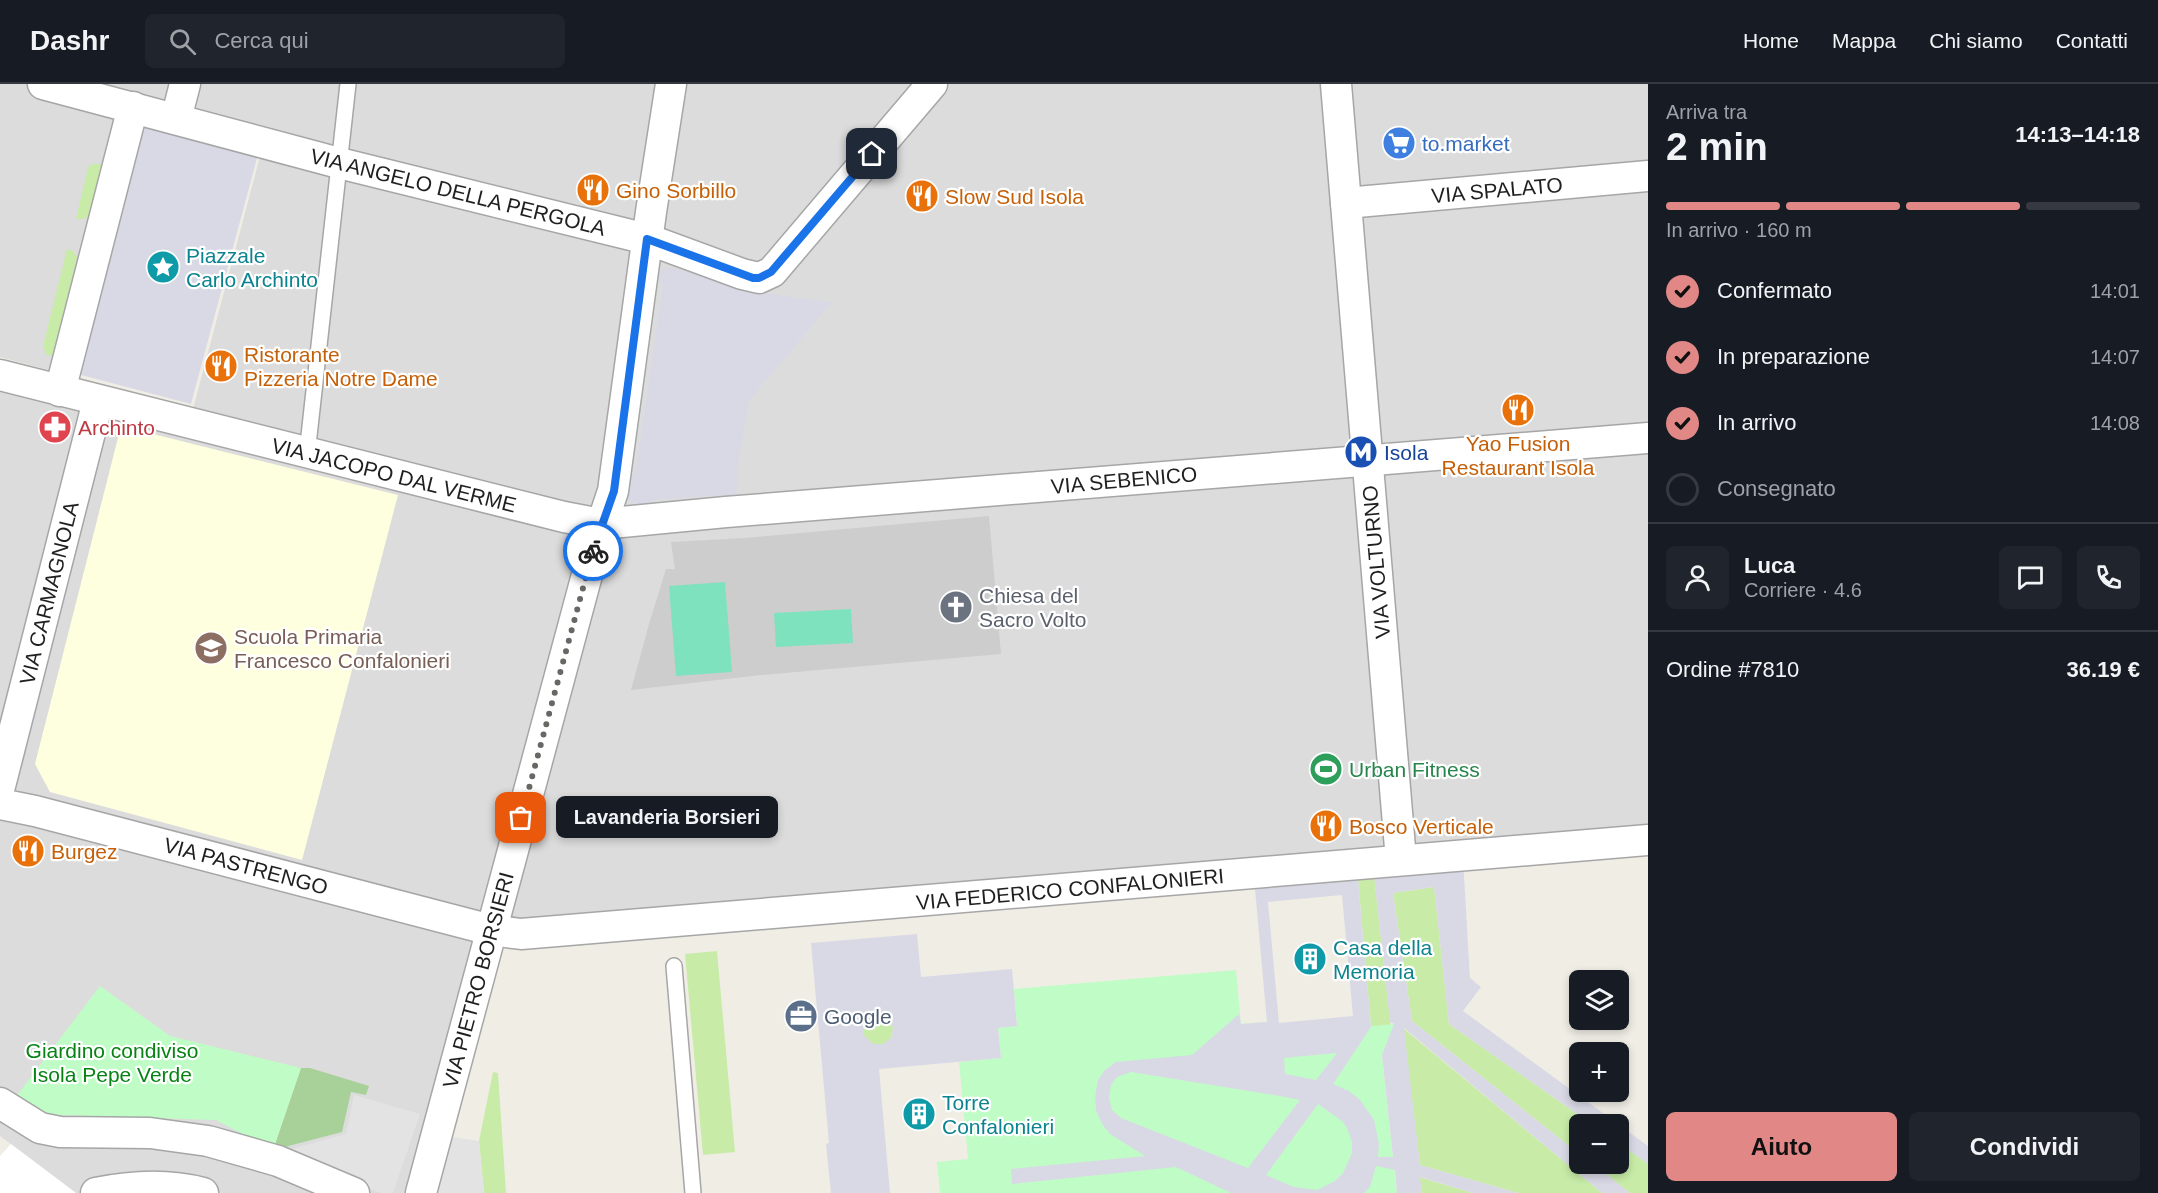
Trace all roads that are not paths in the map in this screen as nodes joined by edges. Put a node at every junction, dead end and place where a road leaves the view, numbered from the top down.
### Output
1 (43, 84) edge
2 (184, 84) edge
3 (348, 84) edge
4 (671, 84) edge
5 (933, 84) edge
6 (1336, 84) edge
7 (133, 107) junction
8 (176, 119) junction
9 (339, 163) junction
10 (1648, 176) edge
11 (1346, 202) junction
12 (647, 239) junction
13 (9, 377) edge
14 (60, 391) junction
15 (98, 401) junction
16 (1648, 438) edge
17 (307, 454) junction
18 (1367, 460) junction
19 (601, 525) junction
20 (0, 786) edge
21 (0, 804) edge
22 (1648, 840) edge
23 (1401, 860) junction
24 (491, 930) junction
25 (674, 966) dead end
26 (0, 1103) edge
27 (425, 1192) edge
28 (96, 1193) edge
29 (202, 1193) edge
30 (354, 1193) edge
31 (693, 1193) edge

1 - 7 street
2 - 8 street
3 - 9 lane
4 - 12 street
5 - 12 street, VIA ANGELO DELLA PERGOLA
6 - 11 street, VIA VOLTURNO
7 - 8 street
7 - 14 street
8 - 9 street, VIA ANGELO DELLA PERGOLA
9 - 12 street, VIA ANGELO DELLA PERGOLA
9 - 17 lane
10 - 11 street, VIA SPALATO
11 - 18 street, VIA VOLTURNO
12 - 19 street, VIA PIETRO BORSIERI
13 - 14 street
14 - 15 street
15 - 17 street, VIA JACOPO DAL VERME
15 - 20 street, VIA CARMAGNOLA
16 - 18 street, VIA SEBENICO
17 - 19 street, VIA JACOPO DAL VERME
18 - 19 street, VIA SEBENICO
18 - 23 street, VIA VOLTURNO
19 - 24 street, VIA PIETRO BORSIERI
21 - 24 street, VIA PASTRENGO
22 - 23 street, VIA FEDERICO CONFALONIERI
23 - 24 street, VIA FEDERICO CONFALONIERI
24 - 27 street, VIA PIETRO BORSIERI
25 - 31 lane
26 - 30 street
28 - 29 street

